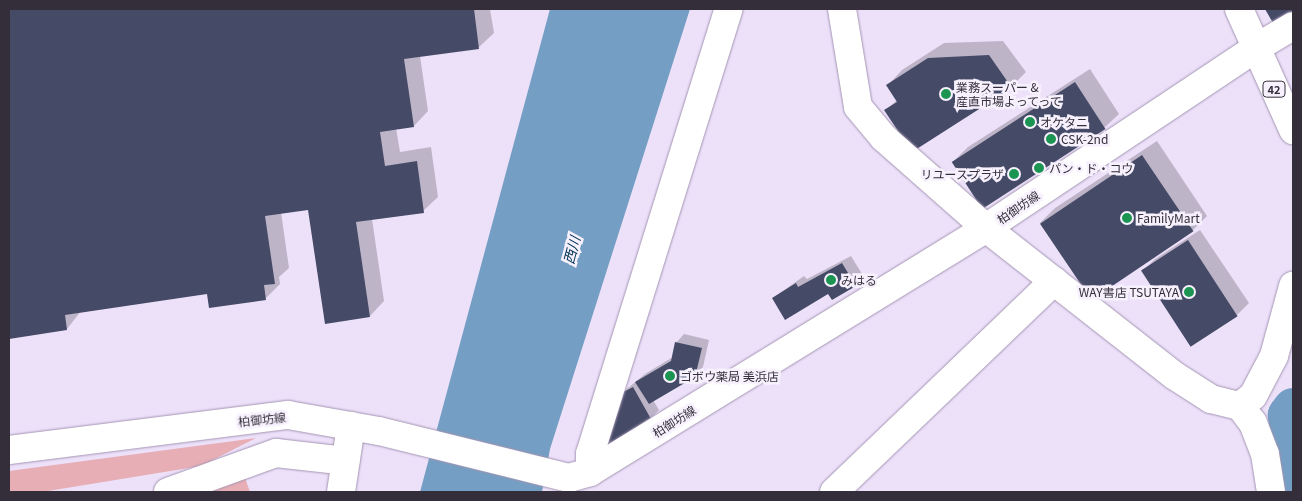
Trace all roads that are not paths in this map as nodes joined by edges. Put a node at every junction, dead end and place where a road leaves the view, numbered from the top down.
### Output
1 (729, 9) edge
2 (842, 9) edge
3 (1239, 9) edge
4 (1293, 26) edge
5 (1254, 49) junction
6 (1293, 130) edge
7 (986, 228) junction
8 (1054, 281) junction
9 (1293, 286) edge
10 (1240, 406) junction
11 (352, 426) junction
12 (9, 450) edge
13 (346, 461) junction
14 (584, 481) edge
15 (168, 492) edge
16 (341, 492) edge
17 (834, 492) edge
18 (1271, 492) edge

1 - 14 main road
2 - 7 main road
3 - 5 main road, 42
4 - 5 main road, 柏御坊線
5 - 6 main road, 42
5 - 7 main road, 柏御坊線
7 - 8 main road
7 - 14 main road, 柏御坊線
8 - 10 main road
8 - 17 main road
9 - 10 main road
10 - 18 main road
11 - 12 main road, 柏御坊線
11 - 13 main road
11 - 14 main road, 柏御坊線
13 - 15 main road
13 - 16 main road

